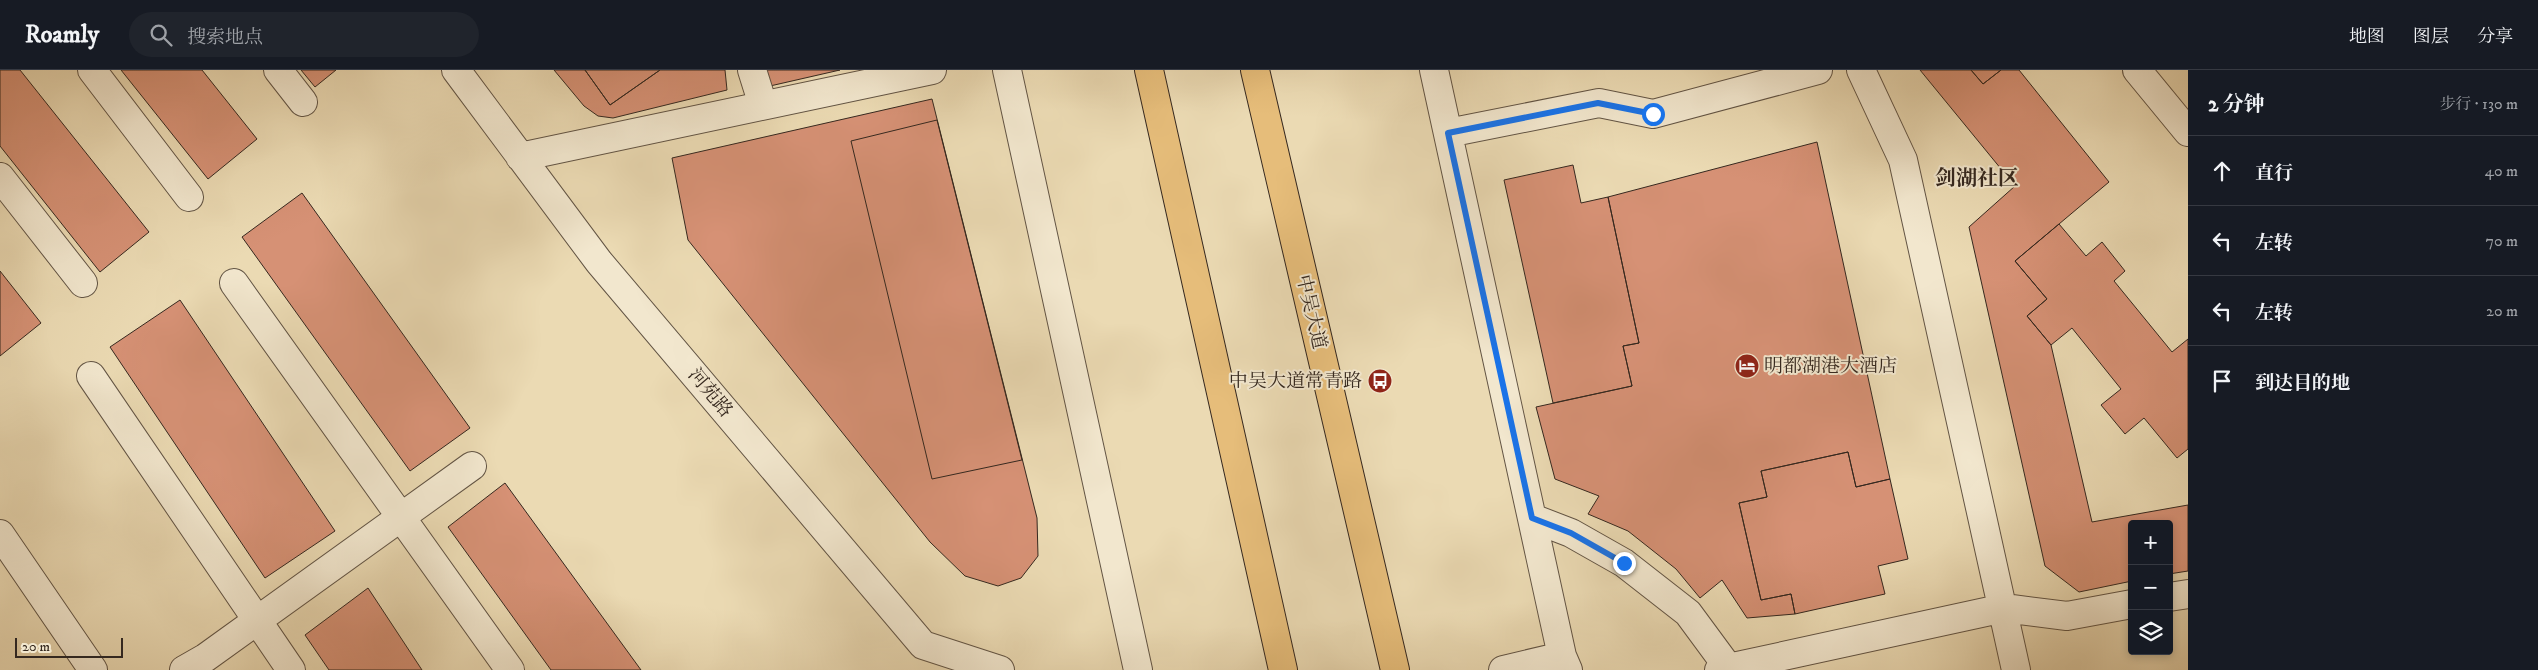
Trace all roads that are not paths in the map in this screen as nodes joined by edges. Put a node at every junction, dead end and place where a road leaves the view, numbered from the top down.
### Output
1 (92, 70) edge
2 (278, 70) edge
3 (456, 70) edge
4 (752, 70) edge
5 (932, 70) edge
6 (1007, 70) edge
7 (1149, 70) edge
8 (1255, 70) edge
9 (1434, 70) edge
10 (1818, 70) edge
11 (1860, 70) edge
12 (2137, 70) edge
13 (303, 102) dead end
14 (763, 105) junction
15 (2188, 132) edge
16 (1448, 133) junction
17 (520, 156) junction
18 (0, 177) edge
19 (189, 197) dead end
20 (83, 283) dead end
21 (234, 283) dead end
22 (91, 376) dead end
23 (472, 466) dead end
24 (401, 518) junction
25 (1532, 518) junction
26 (0, 534) edge
27 (2188, 594) edge
28 (2173, 596) edge
29 (2128, 605) edge
30 (2004, 608) junction
31 (258, 621) junction
32 (1565, 663) edge
33 (1726, 669) edge
34 (93, 670) edge
35 (184, 670) edge
36 (291, 670) edge
37 (510, 670) edge
38 (1000, 670) edge
39 (1138, 670) edge
40 (1283, 670) edge
41 (1394, 670) edge
42 (1503, 670) edge
43 (2016, 670) edge

1 - 19 street
2 - 13 street
3 - 17 street, 河苑路
4 - 14 street
5 - 14 street
6 - 39 street
7 - 40 main road
8 - 41 main road, 中吴大道
9 - 16 street
10 - 16 street
11 - 30 street
12 - 15 street
14 - 17 street
16 - 25 street
17 - 38 street, 河苑路
18 - 20 street
21 - 24 street
22 - 31 street
23 - 24 street
24 - 31 street
24 - 37 street
25 - 32 street
25 - 33 street
26 - 34 street
27 - 28 street
29 - 30 street
30 - 33 street
30 - 43 street
31 - 35 street
31 - 36 street
32 - 42 street

